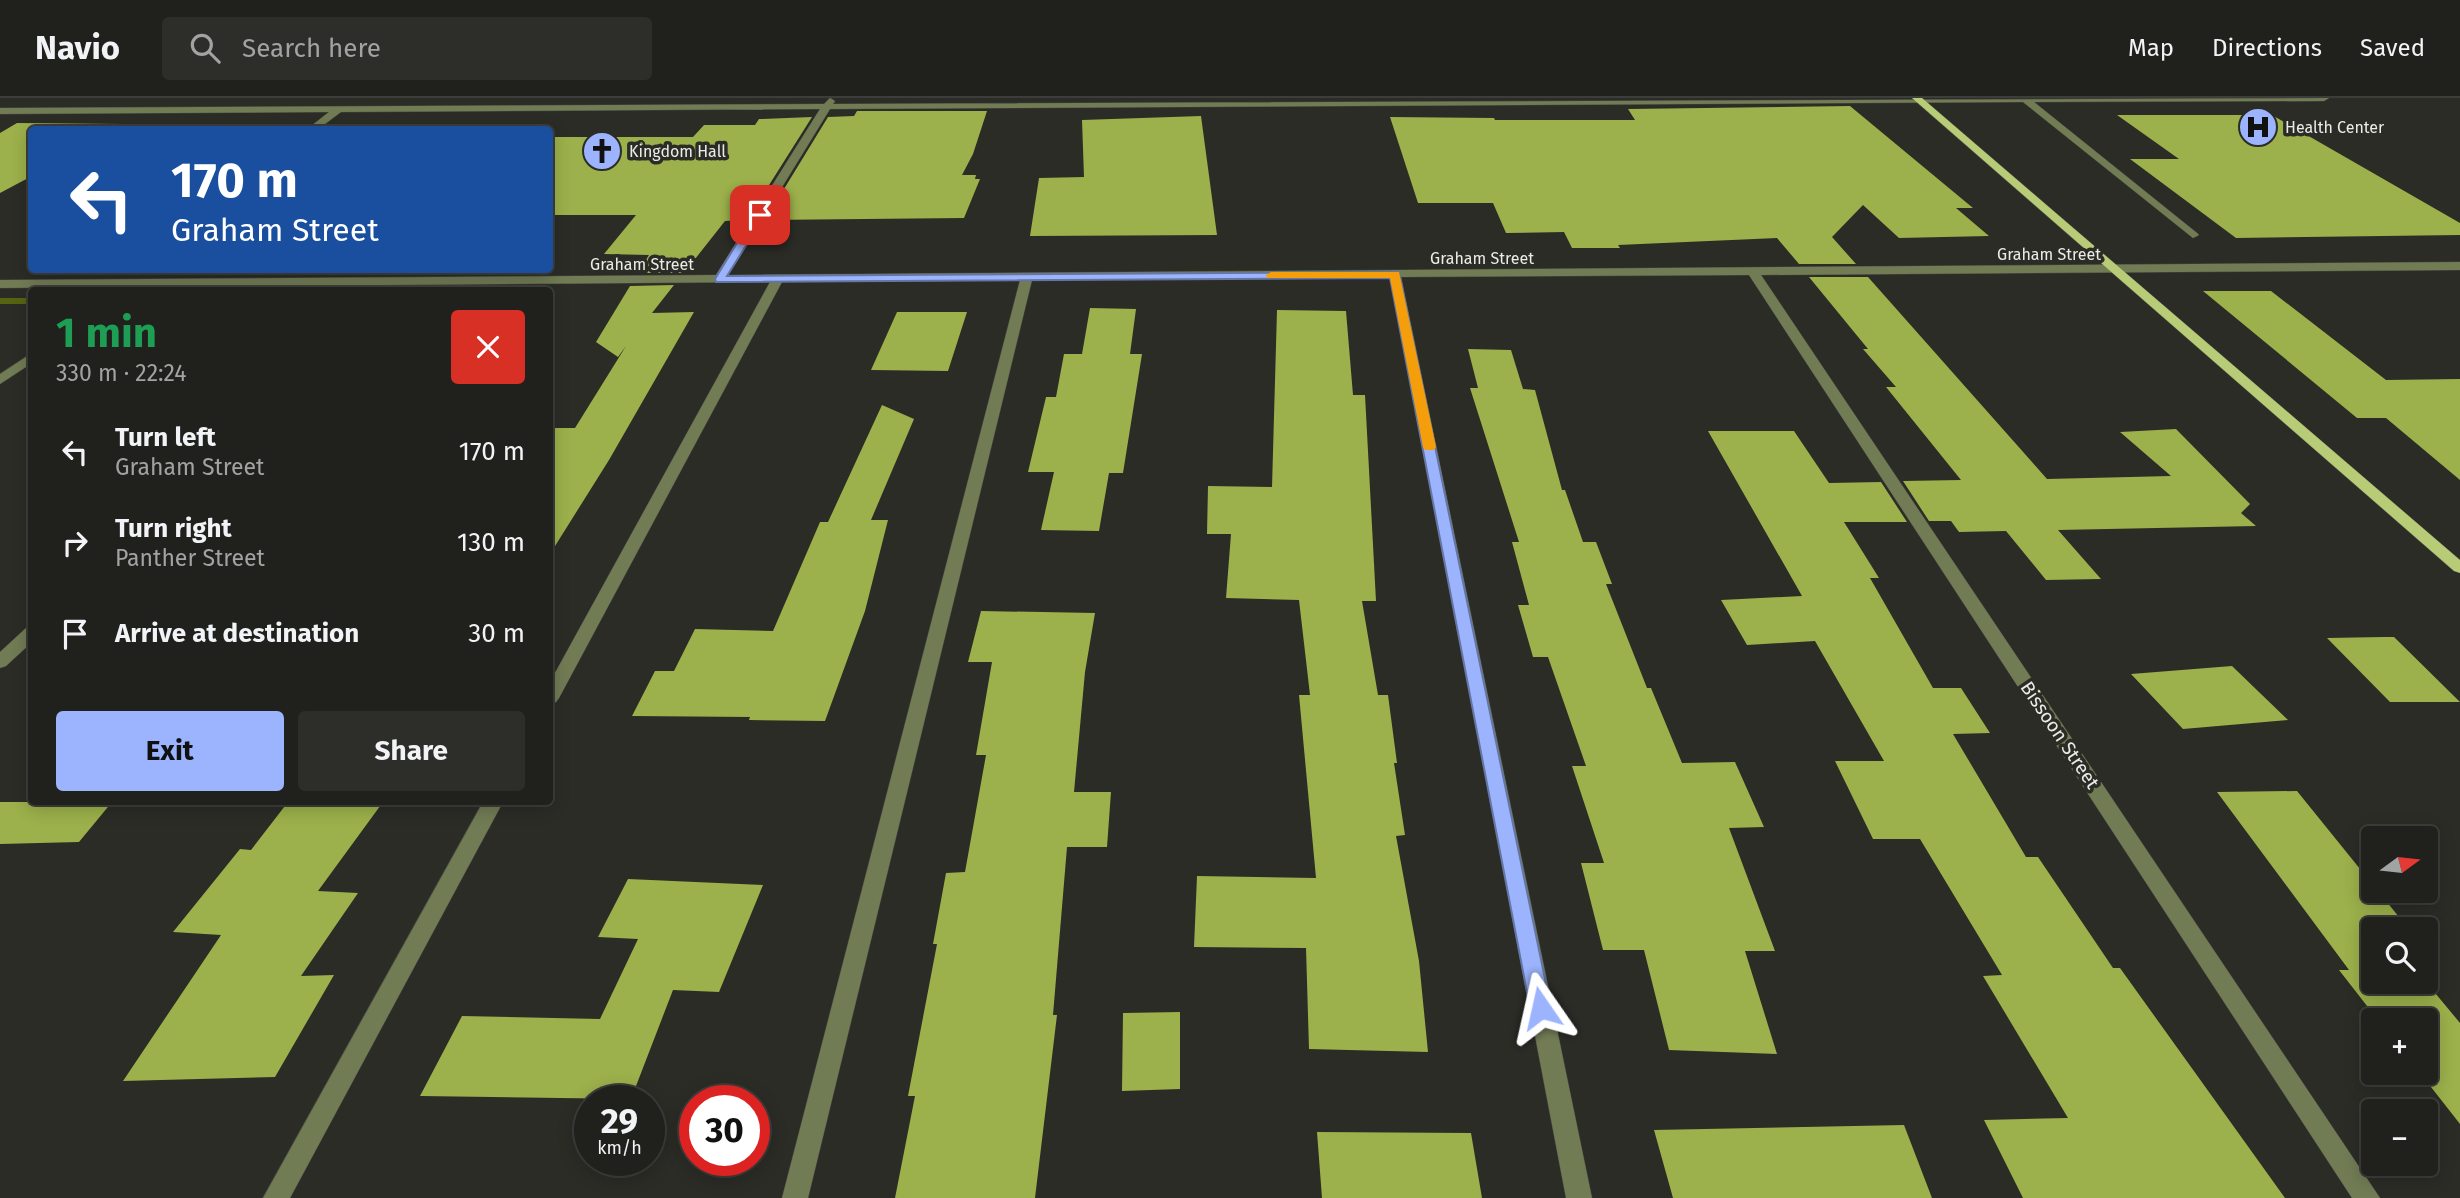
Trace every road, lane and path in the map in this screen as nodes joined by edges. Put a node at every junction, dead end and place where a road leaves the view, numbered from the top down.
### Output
1 (2324, 98) edge
2 (1918, 99) edge
3 (2024, 99) edge
4 (829, 102) edge
5 (339, 109) junction
6 (0, 111) edge
7 (316, 126) edge
8 (2193, 235) dead end
9 (2460, 266) edge
10 (2114, 270) junction
11 (1753, 272) junction
12 (106, 273) edge
13 (1395, 275) junction
14 (1027, 277) junction
15 (720, 279) junction
16 (778, 279) junction
17 (0, 284) edge
18 (91, 284) junction
19 (393, 286) edge
20 (127, 287) edge
21 (28, 360) edge
22 (0, 380) edge
23 (2460, 568) edge
24 (28, 636) edge
25 (0, 662) edge
26 (553, 692) edge
27 (491, 805) edge
28 (276, 1198) edge
29 (795, 1198) edge
30 (1579, 1198) edge
31 (2367, 1198) edge

1 - 3 street
2 - 3 street
2 - 4 street
2 - 10 main road
3 - 8 street
4 - 5 street
4 - 15 street
5 - 6 street
5 - 7 street
9 - 10 street, Graham Street
10 - 11 street, Graham Street
10 - 23 main road
11 - 13 street, Graham Street
11 - 31 street, Bissoon Street
12 - 18 street
13 - 14 street, Graham Street
13 - 30 street
14 - 16 street, Graham Street
14 - 29 street
15 - 16 street, Graham Street
15 - 19 street, Graham Street
16 - 26 street
17 - 18 street, Graham Street
18 - 20 street, Graham Street
19 - 20 street, Graham Street
21 - 22 street
24 - 25 street
27 - 28 street

